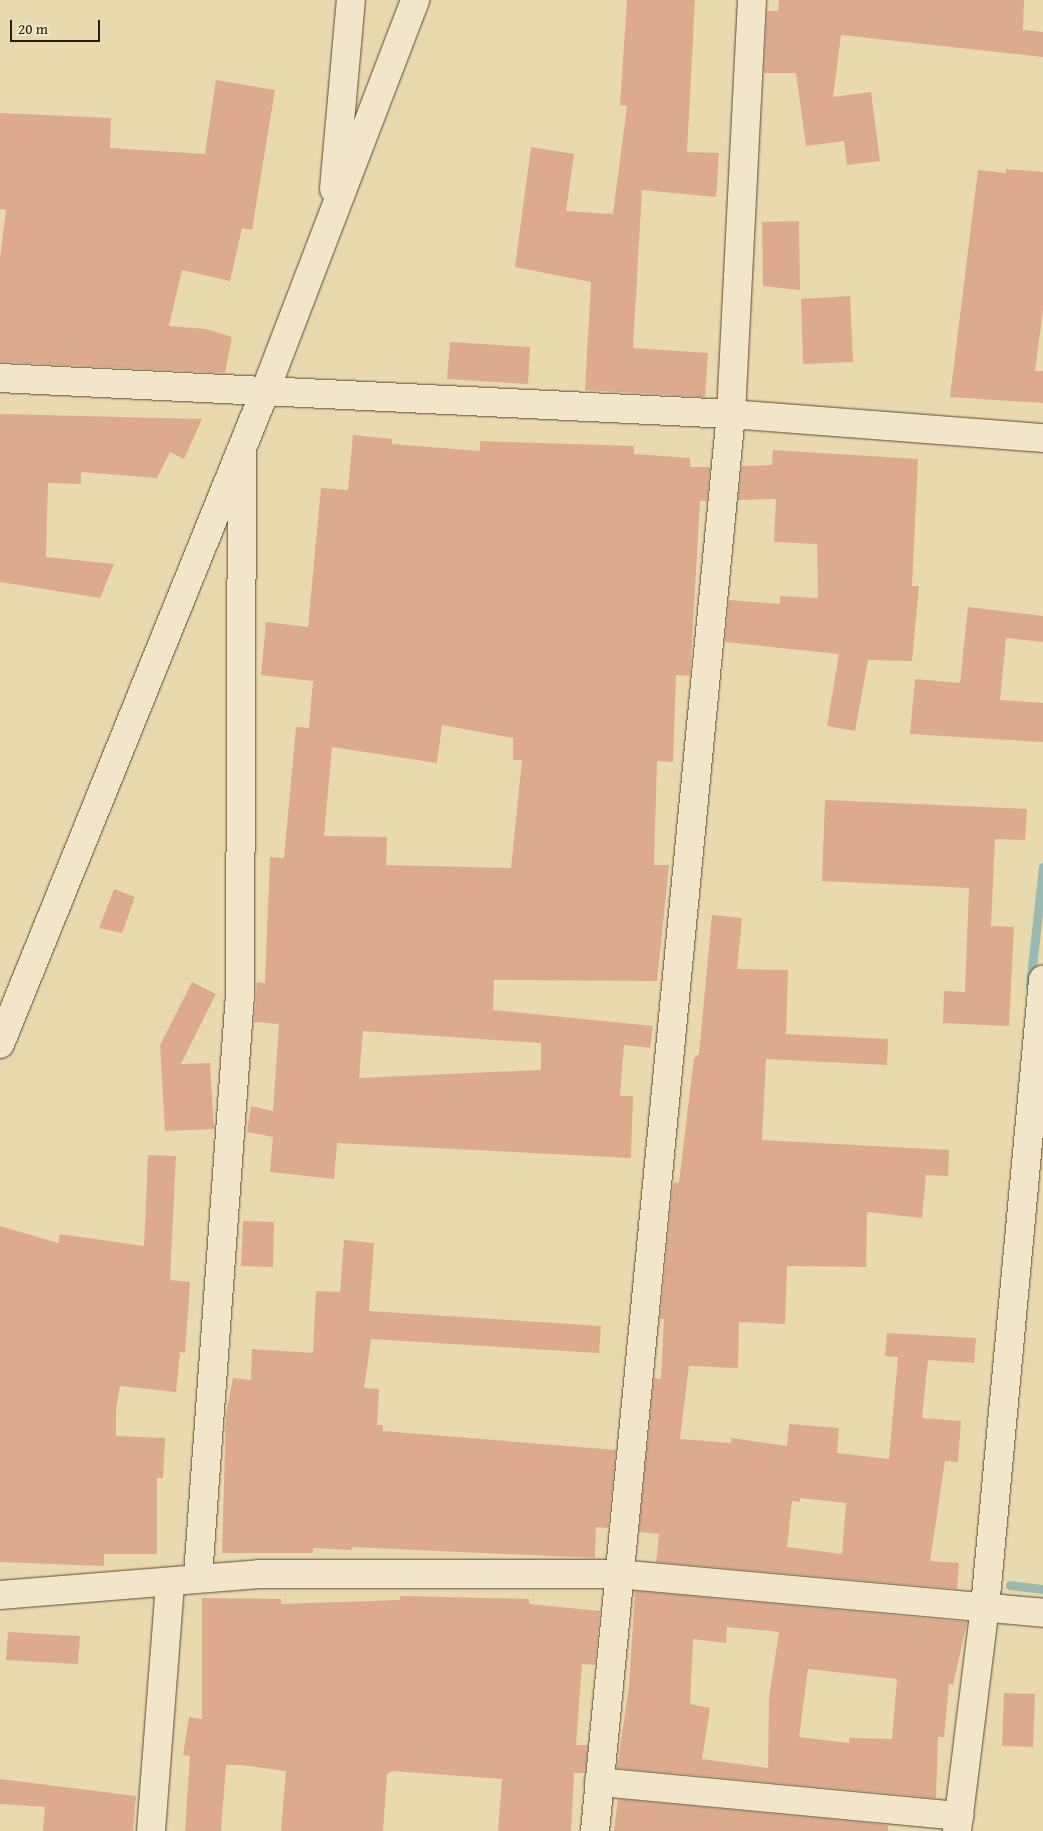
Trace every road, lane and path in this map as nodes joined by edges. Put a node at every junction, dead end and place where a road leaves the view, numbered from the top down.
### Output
1 (351, 0) edge
2 (415, 0) edge
3 (752, 0) edge
4 (331, 225) junction
5 (0, 378) edge
6 (264, 394) junction
7 (731, 414) junction
8 (1043, 438) edge
9 (242, 449) junction
10 (1043, 980) edge
11 (8, 1008) edge
12 (1040, 1039) edge
13 (0, 1044) edge
14 (617, 1574) junction
15 (198, 1576) junction
16 (170, 1583) junction
17 (0, 1595) edge
18 (985, 1607) junction
19 (1043, 1613) edge
20 (599, 1782) junction
21 (958, 1823) edge
22 (151, 1831) edge
23 (595, 1831) edge

1 - 4 street
2 - 4 street
3 - 7 street
4 - 6 street
5 - 6 street
6 - 7 street
6 - 9 street
7 - 8 street
7 - 14 street
9 - 11 street
9 - 15 street
10 - 12 street
11 - 13 street
12 - 18 street
14 - 15 street
14 - 18 street
14 - 20 street
15 - 16 street
16 - 17 street
16 - 22 street
18 - 19 street
18 - 21 street
20 - 21 street
20 - 23 street

